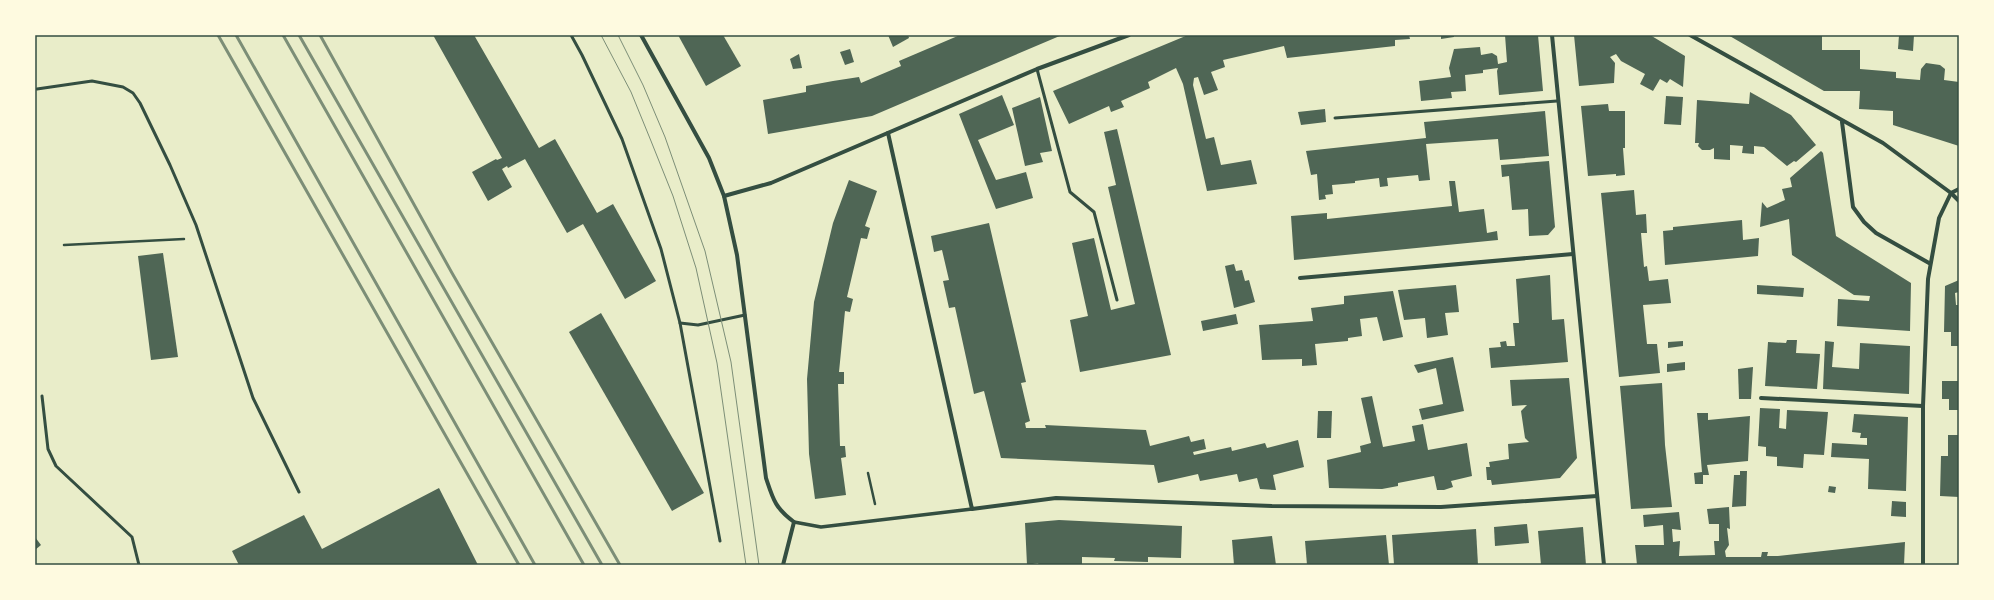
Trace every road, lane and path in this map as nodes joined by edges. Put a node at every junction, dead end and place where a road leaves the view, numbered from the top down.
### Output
1 (571, 35) edge
2 (641, 35) edge
3 (1129, 35) edge
4 (1552, 35) edge
5 (1690, 35) edge
6 (1037, 69) junction
7 (37, 89) dead end
8 (1557, 101) junction
9 (1335, 118) dead end
10 (1842, 122) junction
11 (888, 132) junction
12 (1959, 189) edge
13 (1951, 193) junction
14 (724, 196) junction
15 (1959, 201) edge
16 (200, 238) junction
17 (64, 246) dead end
18 (1573, 254) junction
19 (1930, 263) junction
20 (1300, 278) dead end
21 (1117, 300) dead end
22 (745, 316) junction
23 (680, 323) junction
24 (42, 396) dead end
25 (1761, 398) dead end
26 (1923, 406) junction
27 (868, 474) dead end
28 (299, 492) dead end
29 (1598, 496) junction
30 (972, 509) junction
31 (878, 520) junction
32 (794, 522) junction
33 (720, 542) dead end
34 (139, 565) edge
35 (783, 565) edge
36 (1604, 565) edge
37 (1923, 565) edge

1 - 23 lane
2 - 14 street
3 - 6 street
4 - 8 street
5 - 10 street
6 - 11 street
6 - 21 lane
7 - 16 lane
8 - 9 lane
8 - 18 street
10 - 13 street
10 - 19 street
11 - 14 street
11 - 30 street
12 - 13 street
13 - 15 street
13 - 19 street
14 - 22 street
16 - 17 path
16 - 28 lane
18 - 20 street
18 - 29 street
19 - 26 street
22 - 23 lane
22 - 32 street
23 - 33 lane
24 - 34 lane
25 - 26 street
26 - 37 street
27 - 31 path
29 - 30 street
29 - 36 street
30 - 31 street
31 - 32 street
32 - 35 street

